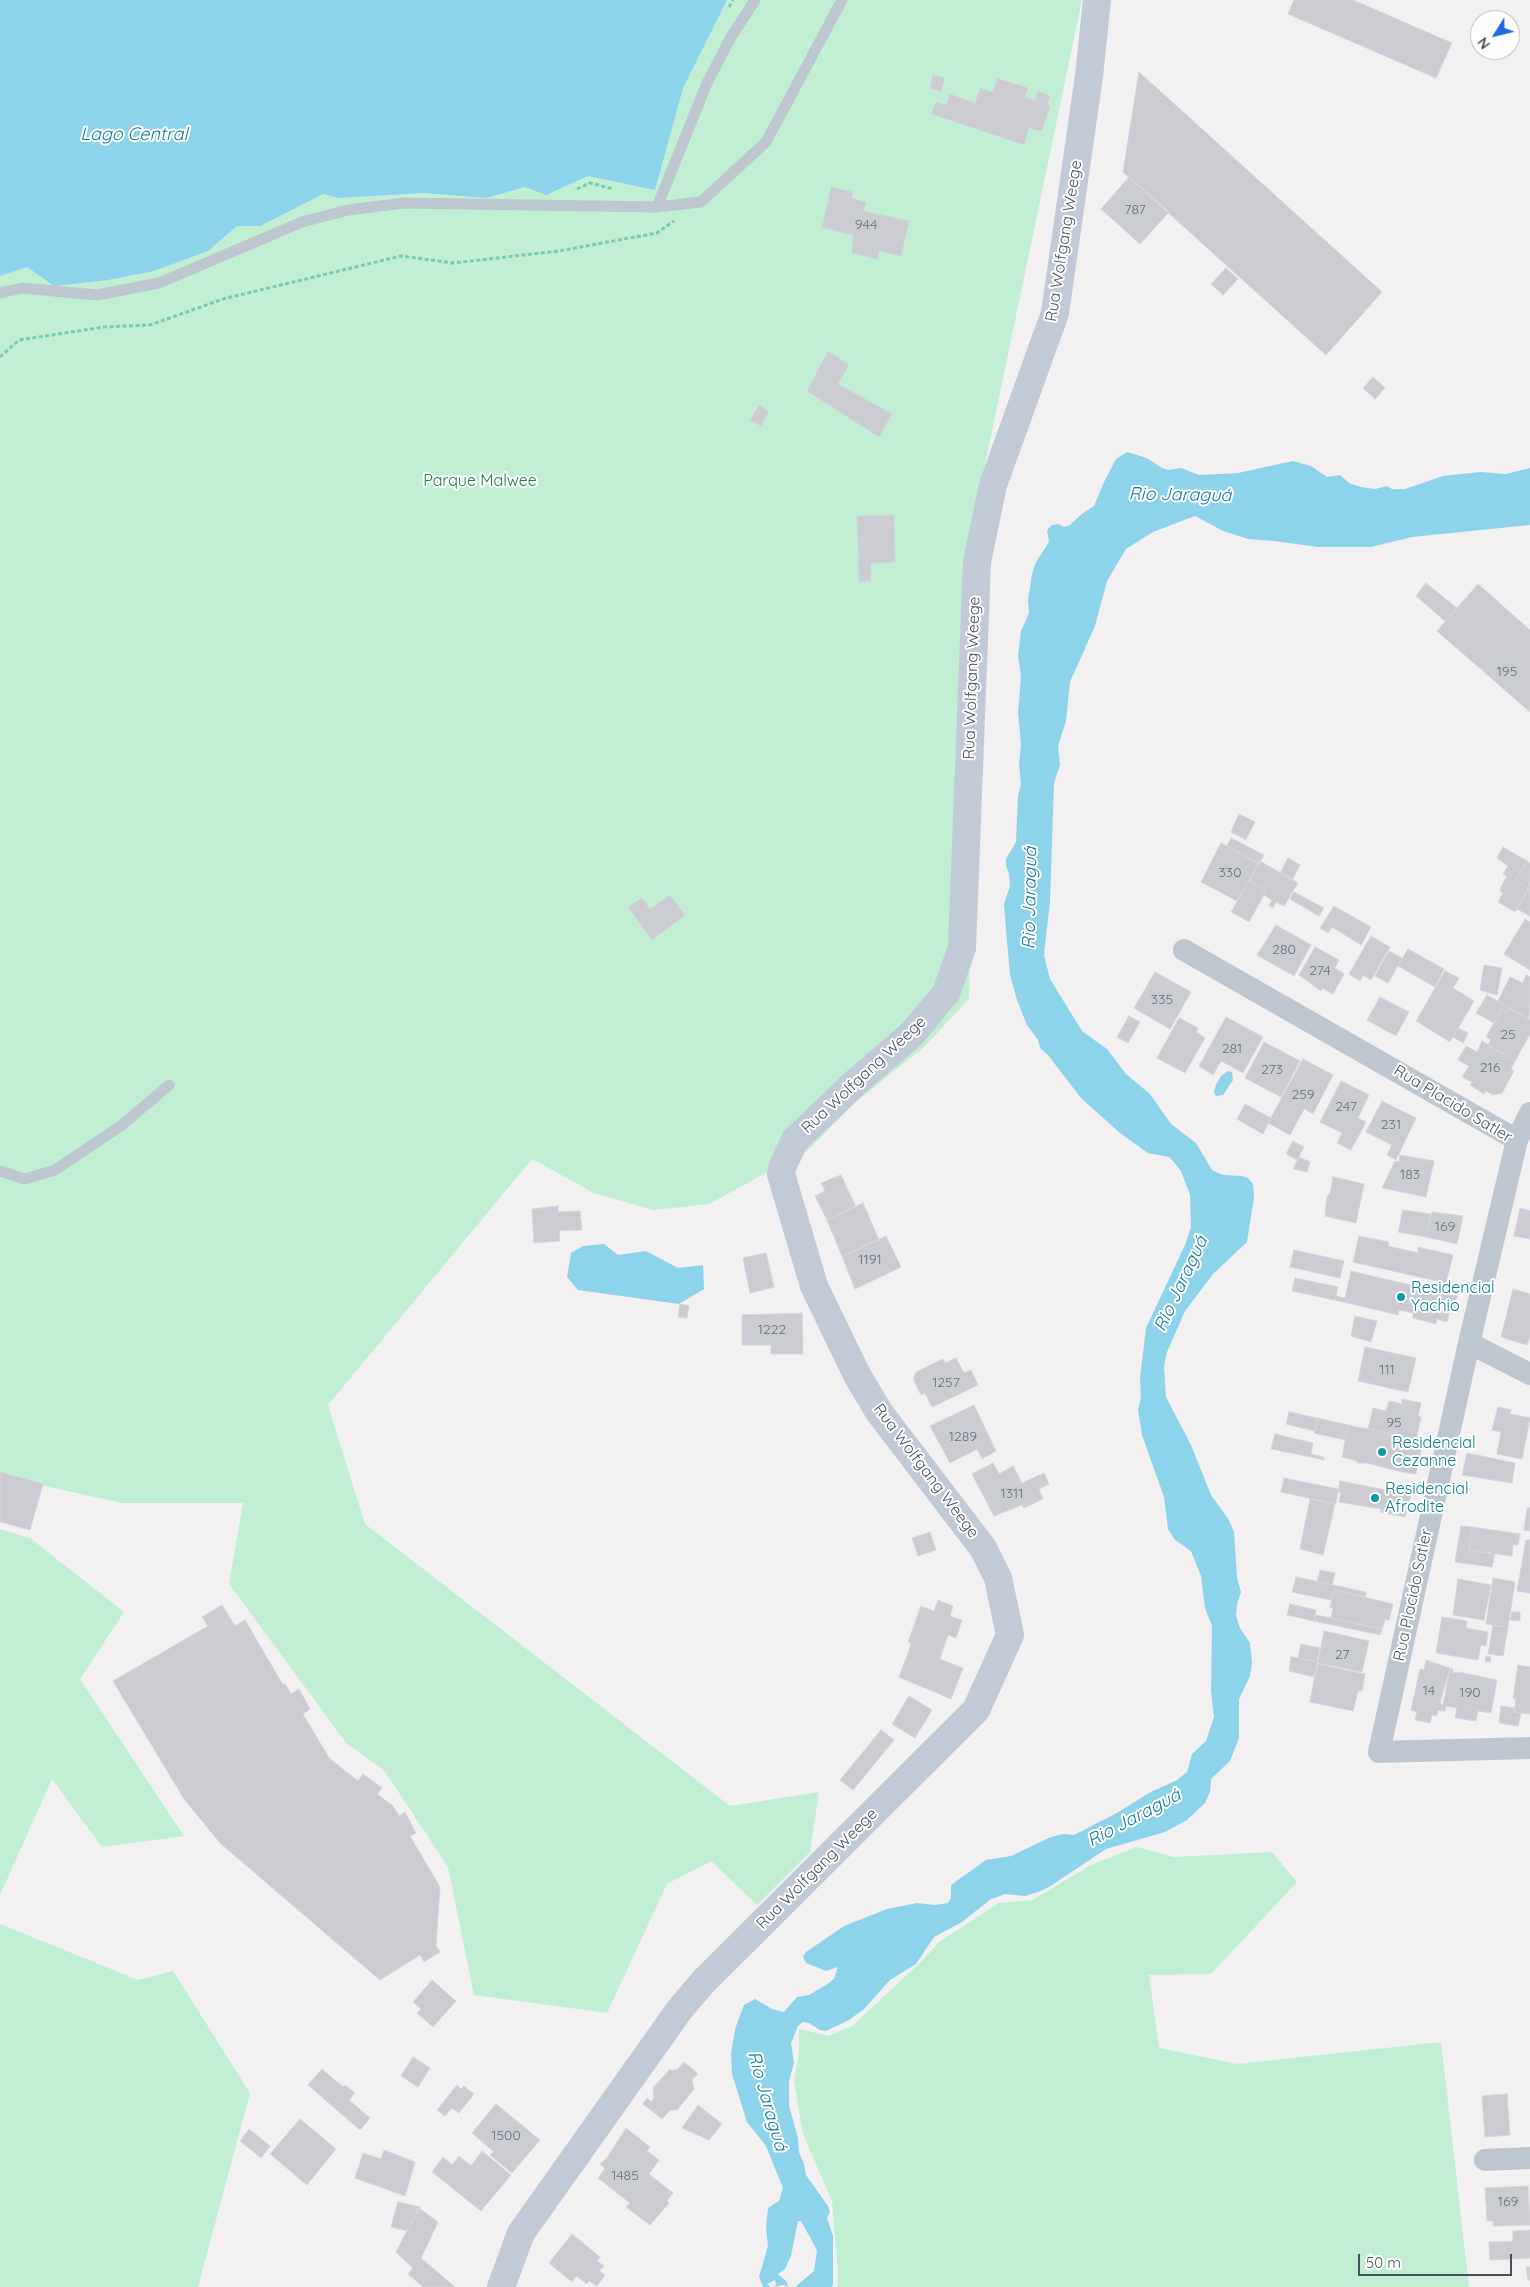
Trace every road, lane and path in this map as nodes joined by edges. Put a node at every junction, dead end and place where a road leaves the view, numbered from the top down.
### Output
1 (755, 0) edge
2 (842, 0) edge
3 (1098, 0) edge
4 (701, 202) junction
5 (657, 207) junction
6 (0, 293) edge
7 (0, 357) edge
8 (1184, 950) dead end
9 (169, 1085) dead end
10 (1530, 1113) edge
11 (1517, 1140) junction
12 (0, 1171) edge
13 (1469, 1343) junction
14 (1530, 1374) edge
15 (1530, 1748) edge
16 (1530, 2158) edge
17 (1485, 2160) dead end
18 (501, 2287) edge

1 - 5 lane
2 - 4 lane
3 - 18 street, Rua Wolfgang Weege
4 - 5 lane
4 - 7 path
5 - 6 lane
8 - 11 street, Rua Placido Satler
9 - 12 lane
10 - 11 street
11 - 13 street, Rua Placido Satler
13 - 14 street
13 - 15 street, Rua Placido Satler
16 - 17 street

